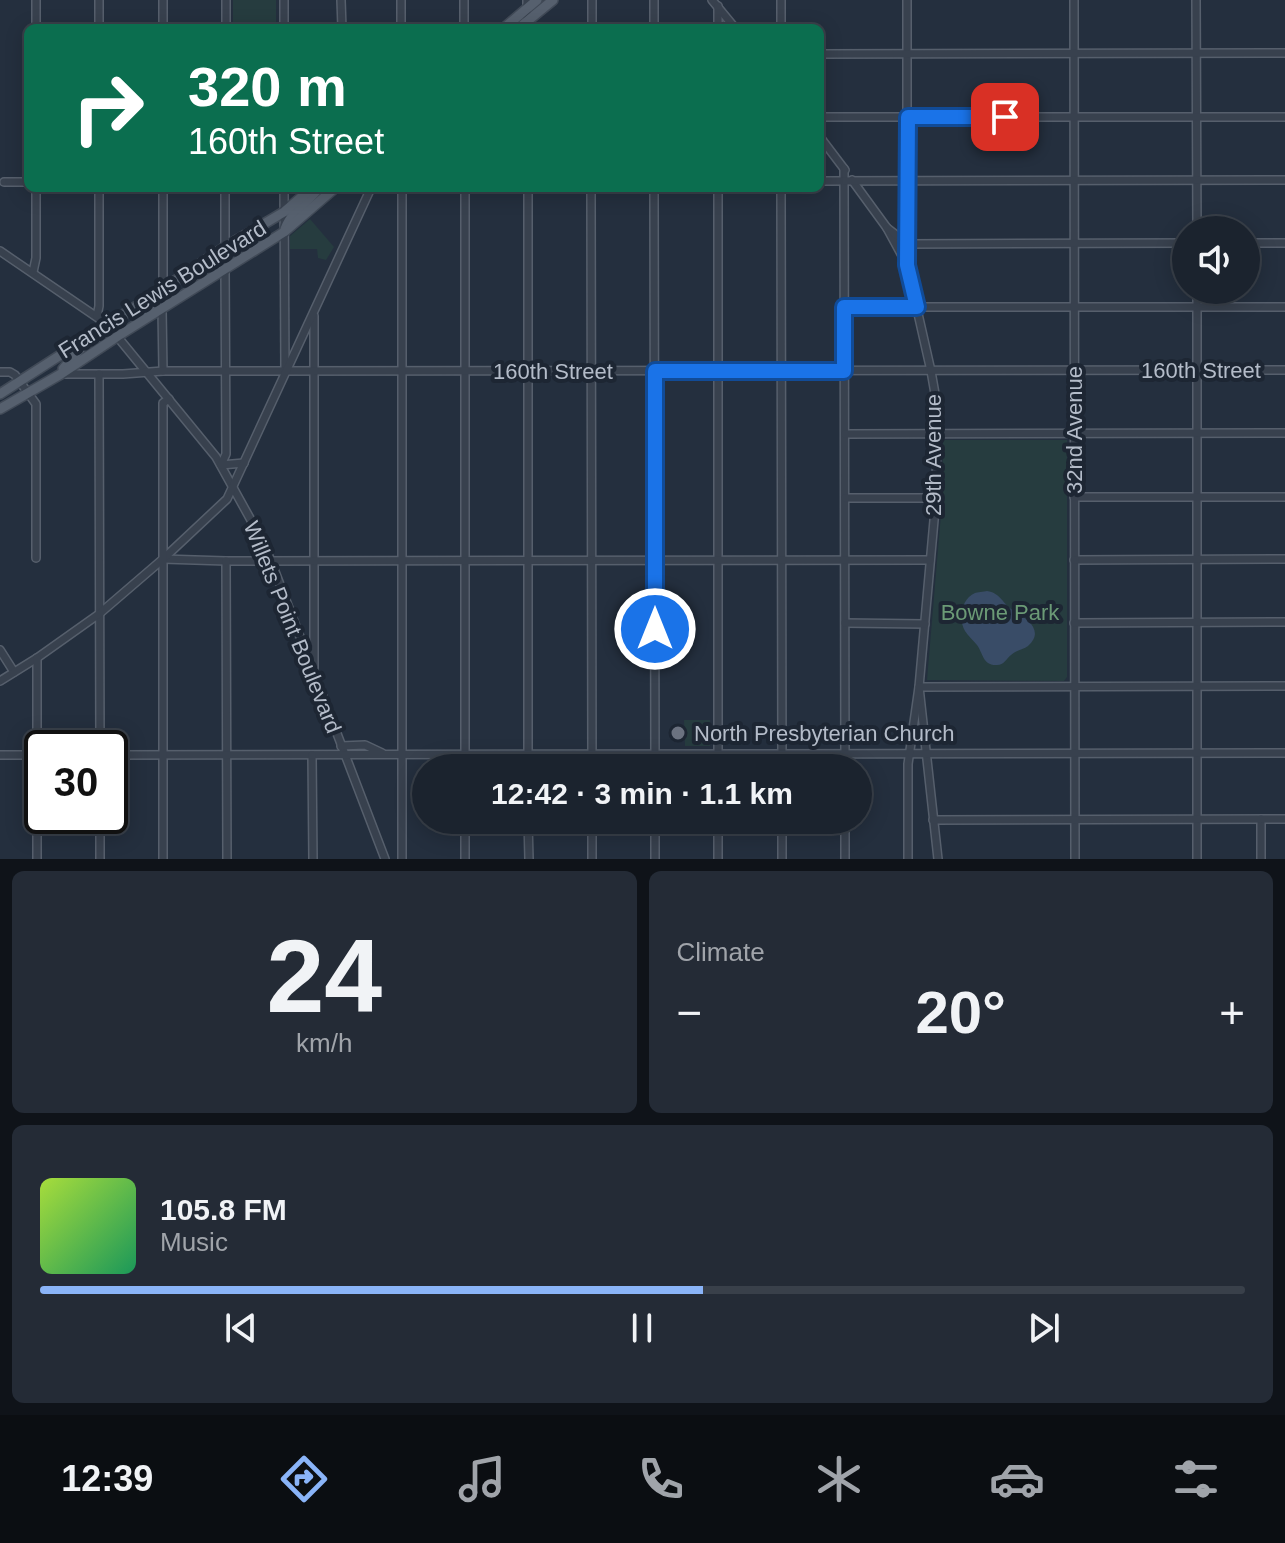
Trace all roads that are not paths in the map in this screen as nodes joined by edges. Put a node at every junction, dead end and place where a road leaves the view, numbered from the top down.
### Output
1 (36, 0) edge
2 (99, 0) edge
3 (163, 0) edge
4 (226, 0) edge
5 (284, 0) edge
6 (341, 0) edge
7 (401, 0) edge
8 (464, 0) edge
9 (537, 0) edge
10 (553, 0) edge
11 (592, 0) edge
12 (654, 0) edge
13 (781, 0) edge
14 (907, 0) edge
15 (1074, 0) edge
16 (1196, 0) edge
17 (716, 2) edge
18 (527, 4) edge
19 (36, 24) edge
20 (99, 24) edge
21 (163, 24) edge
22 (226, 24) edge
23 (284, 24) edge
24 (342, 24) edge
25 (401, 24) edge
26 (464, 24) edge
27 (508, 24) edge
28 (525, 24) edge
29 (527, 24) edge
30 (592, 24) edge
31 (654, 24) edge
32 (718, 24) edge
33 (732, 24) edge
34 (781, 24) edge
35 (1285, 53) edge
36 (824, 54) edge
37 (907, 54) junction
38 (1074, 54) junction
39 (1196, 54) junction
40 (824, 117) edge
41 (908, 117) junction
42 (1074, 117) junction
43 (1196, 117) junction
44 (1285, 117) edge
45 (824, 142) edge
46 (1074, 180) junction
47 (1197, 180) junction
48 (1285, 180) edge
49 (824, 181) edge
50 (848, 181) junction
51 (908, 181) junction
52 (4, 182) dead end
53 (24, 182) edge
54 (36, 192) edge
55 (99, 192) edge
56 (163, 192) edge
57 (225, 192) edge
58 (284, 192) edge
59 (307, 192) edge
60 (316, 192) edge
61 (330, 192) edge
62 (369, 192) edge
63 (402, 192) edge
64 (465, 192) edge
65 (528, 192) edge
66 (591, 192) edge
67 (654, 192) edge
68 (718, 192) edge
69 (781, 192) edge
70 (284, 212) junction
71 (1197, 216) edge
72 (887, 228) junction
73 (284, 232) junction
74 (1172, 243) edge
75 (1260, 243) edge
76 (1285, 243) edge
77 (908, 244) junction
78 (1074, 244) junction
79 (225, 247) junction
80 (0, 251) edge
81 (907, 265) junction
82 (225, 269) junction
83 (33, 272) junction
84 (163, 289) junction
85 (844, 307) junction
86 (917, 307) junction
87 (1074, 307) junction
88 (1197, 307) junction
89 (1285, 307) edge
90 (162, 309) junction
91 (314, 311) junction
92 (97, 316) junction
93 (107, 324) junction
94 (118, 336) junction
95 (285, 336) junction
96 (301, 338) junction
97 (718, 370) junction
98 (781, 370) junction
99 (1074, 370) junction
100 (1197, 370) junction
101 (1285, 370) edge
102 (163, 371) junction
103 (226, 371) junction
104 (285, 371) junction
105 (314, 371) junction
106 (401, 371) junction
107 (465, 371) junction
108 (528, 371) junction
109 (591, 371) junction
110 (655, 371) junction
111 (844, 371) junction
112 (931, 371) junction
113 (0, 372) edge
114 (147, 372) junction
115 (99, 374) junction
116 (58, 375) junction
117 (24, 386) junction
118 (0, 394) edge
119 (169, 399) junction
120 (0, 401) edge
121 (0, 409) edge
122 (1197, 433) junction
123 (1285, 433) edge
124 (845, 434) junction
125 (937, 434) junction
126 (1074, 434) junction
127 (244, 463) junction
128 (221, 465) junction
129 (233, 486) junction
130 (1074, 497) junction
131 (1197, 497) junction
132 (1285, 497) edge
133 (845, 498) junction
134 (936, 498) junction
135 (36, 558) dead end
136 (163, 559) junction
137 (1197, 559) junction
138 (1285, 559) edge
139 (655, 560) junction
140 (718, 560) junction
141 (781, 560) junction
142 (845, 560) junction
143 (930, 560) junction
144 (1074, 560) junction
145 (226, 561) junction
146 (271, 561) junction
147 (314, 561) junction
148 (401, 561) junction
149 (465, 561) junction
150 (528, 561) junction
151 (591, 561) junction
152 (99, 614) junction
153 (1197, 622) junction
154 (1285, 622) edge
155 (845, 623) junction
156 (1074, 623) junction
157 (925, 624) junction
158 (297, 630) junction
159 (315, 630) junction
160 (0, 650) edge
161 (37, 658) junction
162 (14, 672) junction
163 (314, 674) junction
164 (0, 681) edge
165 (1197, 686) junction
166 (1285, 686) edge
167 (919, 687) junction
168 (1074, 687) junction
169 (38, 730) edge
170 (100, 730) edge
171 (343, 750) junction
172 (1197, 753) junction
173 (1285, 753) edge
174 (402, 754) junction
175 (412, 754) edge
176 (465, 754) edge
177 (528, 754) edge
178 (592, 754) edge
179 (655, 754) edge
180 (718, 754) edge
181 (782, 754) edge
182 (845, 754) edge
183 (872, 754) edge
184 (909, 754) junction
185 (927, 754) junction
186 (1075, 754) junction
187 (0, 755) edge
188 (24, 755) edge
189 (128, 755) edge
190 (163, 755) junction
191 (227, 755) junction
192 (312, 755) junction
193 (1075, 819) junction
194 (1197, 819) junction
195 (1261, 819) junction
196 (1285, 819) edge
197 (933, 820) junction
198 (37, 834) edge
199 (100, 834) edge
200 (465, 834) edge
201 (528, 834) edge
202 (592, 834) edge
203 (655, 834) edge
204 (718, 834) edge
205 (782, 834) edge
206 (845, 834) edge
207 (385, 858) edge
208 (402, 858) edge
209 (37, 859) edge
210 (100, 859) edge
211 (163, 859) edge
212 (227, 859) edge
213 (313, 859) edge
214 (465, 859) edge
215 (529, 859) edge
216 (592, 859) edge
217 (655, 859) edge
218 (718, 859) edge
219 (782, 859) edge
220 (845, 859) edge
221 (908, 859) edge
222 (938, 859) edge
223 (1075, 859) edge
224 (1197, 859) edge
225 (1261, 859) edge

1 - 19 street
2 - 20 street
3 - 21 street
4 - 22 street
5 - 23 street
6 - 24 street
7 - 25 street
8 - 26 street
9 - 18 main road
10 - 29 main road
11 - 30 street
12 - 31 street
13 - 34 street
14 - 37 street, 29th Avenue
15 - 38 street, 32nd Avenue
16 - 39 street
17 - 32 street
17 - 33 street
18 - 27 main road
18 - 28 street
35 - 39 street
36 - 37 street
37 - 38 street
37 - 41 street, 29th Avenue
38 - 39 street
38 - 42 street, 32nd Avenue
39 - 43 street
40 - 41 street
41 - 42 street
41 - 51 street, 29th Avenue
42 - 43 street
42 - 46 street, 32nd Avenue
43 - 44 street
43 - 47 street
45 - 50 street
46 - 47 street
46 - 51 street
46 - 78 street, 32nd Avenue
47 - 48 street
47 - 71 street
49 - 50 street
50 - 51 street
50 - 72 street
50 - 85 street
51 - 77 street, 29th Avenue
52 - 53 street
54 - 83 street
55 - 92 street
56 - 84 street
57 - 79 street
58 - 70 street
59 - 70 main road, Francis Lewis Boulevard
60 - 73 main road
61 - 73 main road, Francis Lewis Boulevard
62 - 91 street
63 - 106 street
64 - 107 street
65 - 108 street
66 - 109 street
67 - 110 street
68 - 97 street
69 - 98 street
70 - 73 street
70 - 79 main road, Francis Lewis Boulevard
72 - 77 street
72 - 81 street
73 - 82 main road, Francis Lewis Boulevard
73 - 95 street
74 - 78 street
75 - 76 street
77 - 78 street
77 - 81 street, 29th Avenue
78 - 87 street, 32nd Avenue
79 - 84 main road, Francis Lewis Boulevard
80 - 83 street, Willets Point Boulevard
81 - 86 street, 29th Avenue
82 - 90 main road, Francis Lewis Boulevard
82 - 103 street
83 - 92 street, Willets Point Boulevard
84 - 93 main road, Francis Lewis Boulevard
84 - 94 main road
85 - 86 street
85 - 111 street
86 - 87 street
86 - 112 street, 29th Avenue
87 - 88 street
87 - 99 street, 32nd Avenue
88 - 89 street
88 - 100 street
90 - 94 main road, Francis Lewis Boulevard
90 - 102 street
91 - 96 street
91 - 105 street
92 - 93 street, Willets Point Boulevard
93 - 94 street, Willets Point Boulevard
93 - 116 main road
93 - 117 main road, Francis Lewis Boulevard
94 - 114 street, Willets Point Boulevard
94 - 116 main road, Francis Lewis Boulevard
95 - 96 street
95 - 104 street
96 - 104 street
97 - 98 street, 160th Street
97 - 110 street, 160th Street
97 - 140 street
98 - 111 street, 160th Street
98 - 141 street
99 - 100 street, 160th Street
99 - 112 street, 160th Street
99 - 126 street, 32nd Avenue
100 - 101 street, 160th Street
100 - 122 street
102 - 103 street, 160th Street
102 - 114 street, 160th Street
103 - 104 street, 160th Street
103 - 128 street
104 - 105 street, 160th Street
104 - 127 street
105 - 106 street, 160th Street
105 - 147 street
106 - 107 street, 160th Street
106 - 148 street
107 - 108 street, 160th Street
107 - 149 street
108 - 109 street, 160th Street
108 - 150 street
109 - 110 street, 160th Street
109 - 151 street
110 - 139 street
111 - 112 street, 160th Street
111 - 124 street
112 - 125 street, 29th Avenue
113 - 117 street
114 - 115 street, 160th Street
114 - 119 street, Willets Point Boulevard
115 - 116 street, 160th Street
115 - 152 street
116 - 117 main road, Francis Lewis Boulevard
117 - 118 main road, Francis Lewis Boulevard
117 - 120 main road
117 - 121 main road, Francis Lewis Boulevard
117 - 135 street
119 - 128 street, Willets Point Boulevard
119 - 136 street
122 - 123 street
122 - 126 street
122 - 131 street
124 - 125 street
124 - 133 street
125 - 126 street
125 - 134 street, 29th Avenue
126 - 130 street, 32nd Avenue
127 - 128 street
127 - 129 street
128 - 129 street, Willets Point Boulevard
129 - 136 street
129 - 146 street, Willets Point Boulevard
130 - 131 street
130 - 144 street, 32nd Avenue
131 - 132 street
131 - 137 street
133 - 134 street
133 - 142 street
134 - 143 street, 29th Avenue
136 - 145 street
136 - 152 street
136 - 190 street
137 - 138 street
137 - 144 street
137 - 153 street
139 - 140 street
139 - 151 street
139 - 179 street
140 - 141 street
140 - 180 street
141 - 142 street
141 - 181 street
142 - 143 street
142 - 155 street
143 - 157 street, 29th Avenue
144 - 156 street, 32nd Avenue
145 - 146 street
145 - 191 street
146 - 147 street
146 - 158 street, Willets Point Boulevard
147 - 148 street
147 - 159 street
148 - 149 street
148 - 174 street
149 - 150 street
149 - 176 street
150 - 151 street
150 - 177 street
151 - 178 street
152 - 161 street
152 - 170 street
153 - 154 street
153 - 156 street
153 - 165 street
155 - 157 street
155 - 182 street
156 - 168 street, 32nd Avenue
157 - 167 street, 29th Avenue
158 - 159 street
158 - 163 street, Willets Point Boulevard
159 - 163 street
160 - 162 street
161 - 162 street
161 - 169 street
162 - 164 street
163 - 171 street, Willets Point Boulevard
165 - 166 street
165 - 168 street
165 - 172 street
167 - 168 street
167 - 184 street
167 - 185 street
168 - 186 street, 32nd Avenue
171 - 174 street
171 - 192 street
171 - 207 street, Willets Point Boulevard
172 - 173 street
172 - 186 street
172 - 194 street
174 - 175 street
174 - 208 street
183 - 184 street
184 - 185 street
184 - 221 street
185 - 186 street
185 - 197 street
186 - 193 street, 32nd Avenue
187 - 188 street
189 - 190 street
190 - 191 street
190 - 211 street
191 - 192 street
191 - 212 street
192 - 213 street
193 - 194 street
193 - 197 street
193 - 223 street, 32nd Avenue
194 - 195 street
194 - 224 street
195 - 196 street
195 - 225 street
197 - 222 street
198 - 209 street
199 - 210 street
200 - 214 street
201 - 215 street
202 - 216 street
203 - 217 street
204 - 218 street
205 - 219 street
206 - 220 street
207 - 208 street

